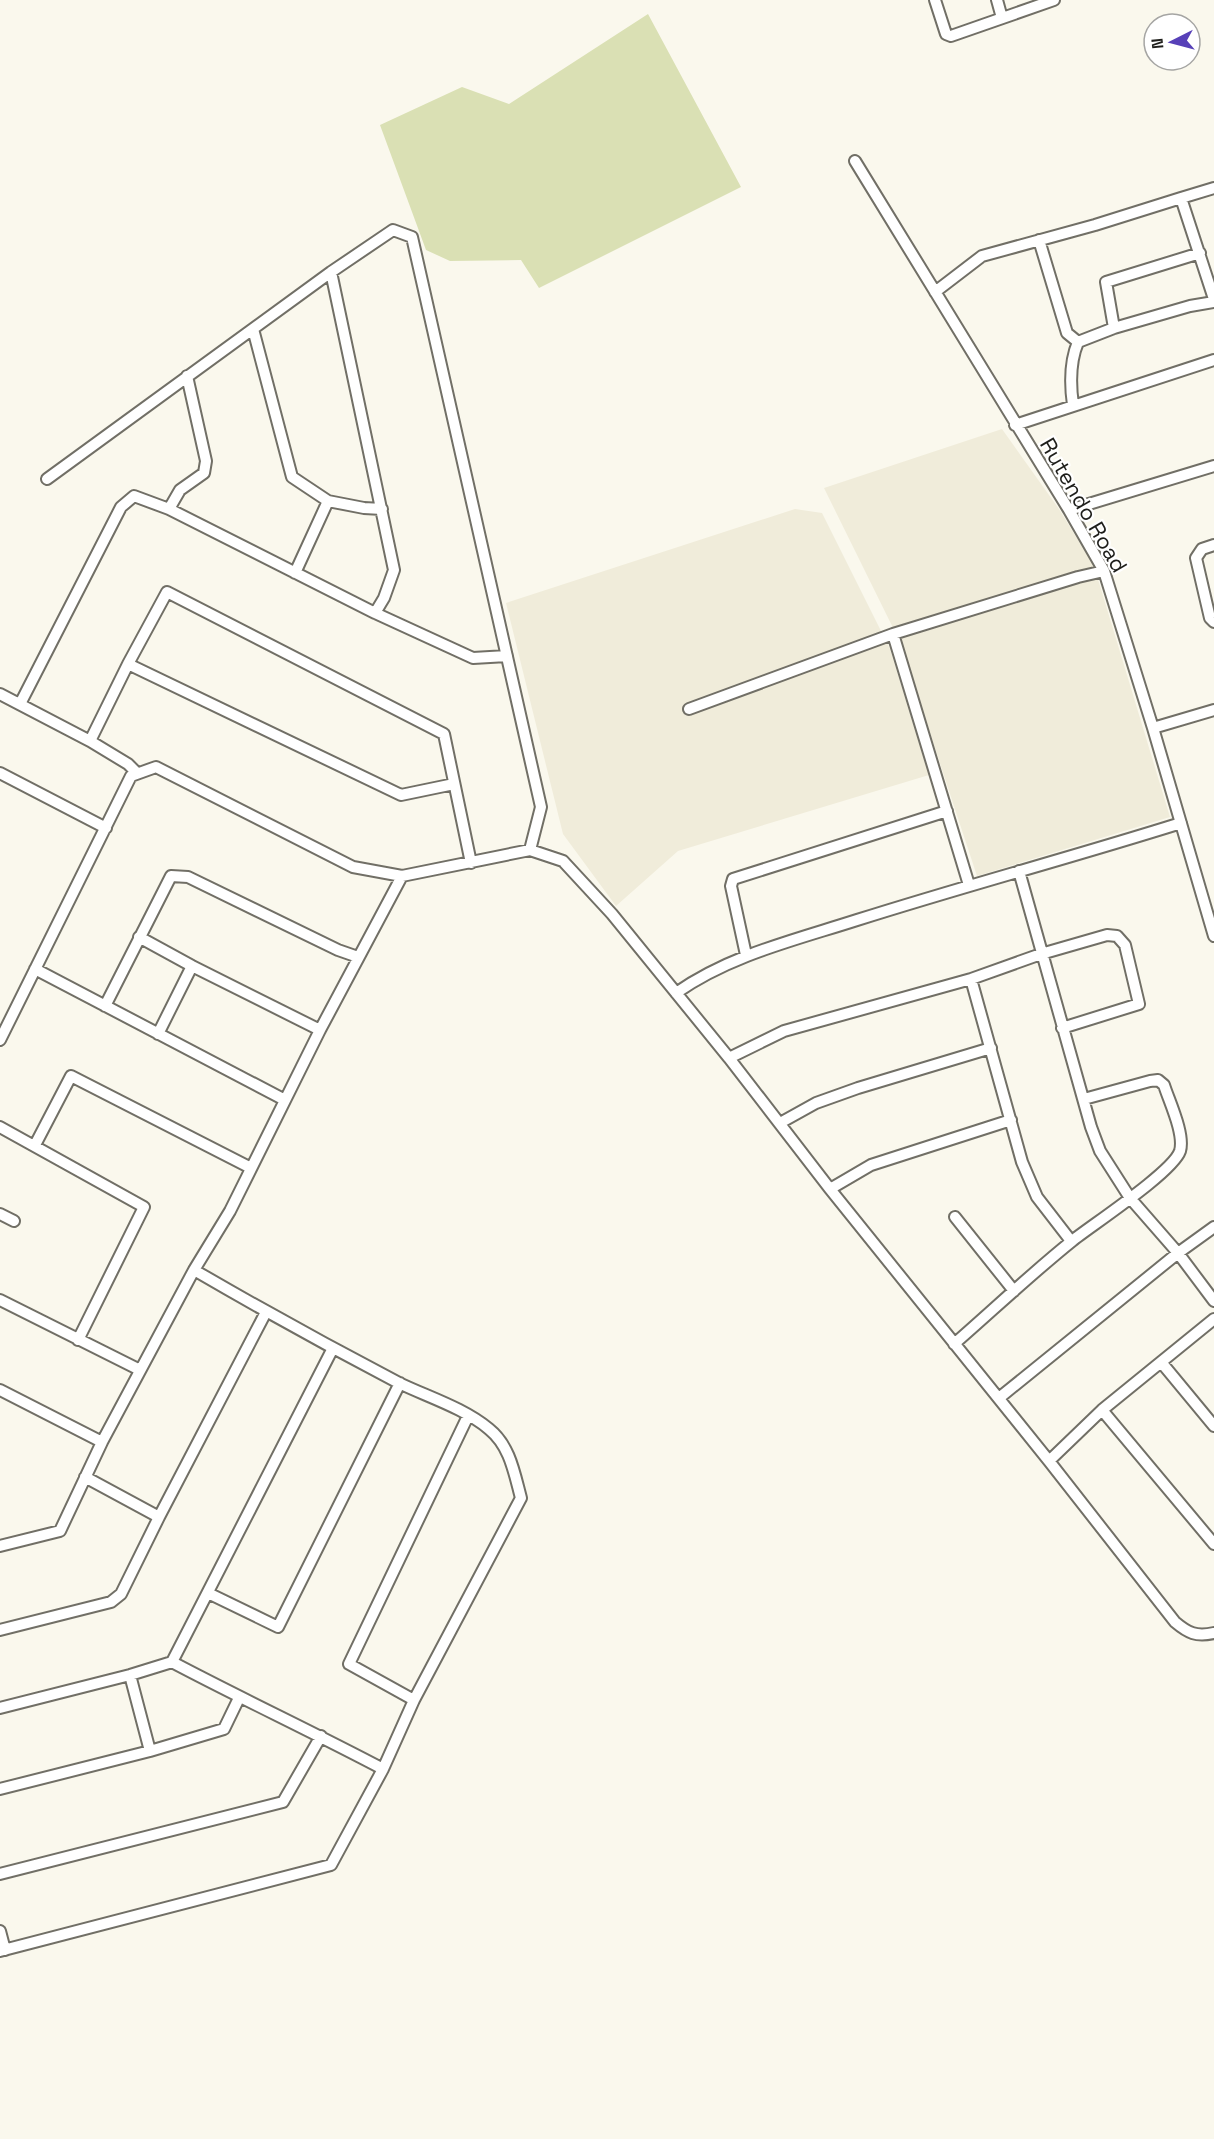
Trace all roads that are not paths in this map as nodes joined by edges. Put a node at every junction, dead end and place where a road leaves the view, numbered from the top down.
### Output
1 (935, 0) edge
2 (997, 0) edge
3 (1054, 0) edge
4 (1002, 18) junction
5 (855, 161) dead end
6 (1214, 188) edge
7 (1181, 198) junction
8 (1039, 240) junction
9 (1200, 253) junction
10 (330, 272) junction
11 (935, 292) junction
12 (1214, 300) edge
13 (1114, 328) junction
14 (253, 329) junction
15 (1078, 342) junction
16 (1214, 360) edge
17 (187, 376) junction
18 (1073, 405) junction
19 (1015, 425) junction
20 (1214, 466) edge
21 (48, 479) dead end
22 (328, 501) junction
23 (169, 509) junction
24 (382, 509) junction
25 (1069, 510) junction
26 (1214, 545) edge
27 (1104, 571) junction
28 (295, 573) junction
29 (375, 613) junction
30 (1214, 622) edge
31 (893, 634) junction
32 (507, 656) junction
33 (128, 664) junction
34 (0, 694) edge
35 (20, 704) junction
36 (689, 709) dead end
37 (1214, 710) edge
38 (1154, 728) junction
39 (90, 741) junction
40 (0, 773) edge
41 (137, 773) junction
42 (453, 784) junction
43 (947, 811) junction
44 (1181, 823) junction
45 (106, 828) junction
46 (530, 850) junction
47 (471, 863) junction
48 (1019, 871) junction
49 (402, 876) junction
50 (969, 885) junction
51 (1214, 936) edge
52 (139, 937) junction
53 (1041, 954) junction
54 (746, 955) junction
55 (358, 957) junction
56 (192, 966) junction
57 (35, 969) junction
58 (971, 978) junction
59 (676, 993) junction
60 (105, 1006) junction
61 (1062, 1028) junction
62 (320, 1030) junction
63 (159, 1034) junction
64 (0, 1040) edge
65 (991, 1048) junction
66 (729, 1058) junction
67 (1084, 1099) junction
68 (285, 1100) junction
69 (1011, 1120) junction
70 (780, 1124) junction
71 (0, 1126) edge
72 (35, 1145) junction
73 (251, 1168) junction
74 (830, 1189) junction
75 (1130, 1198) junction
76 (0, 1214) edge
77 (955, 1217) dead end
78 (14, 1221) dead end
79 (1214, 1227) edge
80 (1071, 1242) junction
81 (1178, 1253) junction
82 (194, 1270) junction
83 (1014, 1291) junction
84 (0, 1300) edge
85 (1214, 1301) edge
86 (266, 1312) junction
87 (1214, 1319) edge
88 (78, 1340) junction
89 (954, 1344) junction
90 (333, 1348) junction
91 (1161, 1362) junction
92 (140, 1370) junction
93 (400, 1383) junction
94 (0, 1390) edge
95 (999, 1398) junction
96 (1102, 1410) junction
97 (468, 1416) junction
98 (1214, 1426) edge
99 (102, 1442) junction
100 (1049, 1461) junction
101 (85, 1477) junction
102 (159, 1516) junction
103 (1214, 1544) edge
104 (0, 1546) edge
105 (208, 1593) junction
106 (0, 1630) edge
107 (1214, 1633) edge
108 (172, 1662) junction
109 (130, 1675) junction
110 (239, 1698) junction
111 (414, 1700) junction
112 (0, 1708) edge
113 (321, 1736) junction
114 (150, 1751) junction
115 (383, 1768) junction
116 (0, 1789) edge
117 (0, 1874) edge
118 (0, 1931) edge
119 (2, 1950) edge

1 - 4 street
2 - 4 street
3 - 4 street
5 - 11 street, Rutendo Road
6 - 7 street
7 - 8 street
7 - 9 street
8 - 11 street
8 - 15 street
9 - 12 street
9 - 13 street
10 - 14 street
10 - 24 street
10 - 32 street
11 - 19 street, Rutendo Road
12 - 13 street
13 - 15 street
14 - 17 street
14 - 22 street
15 - 18 street
16 - 18 street
17 - 21 street
17 - 23 street
18 - 19 street
19 - 25 street, Rutendo Road
20 - 25 street
22 - 24 street
22 - 28 street
23 - 28 street
23 - 35 street
24 - 29 street
25 - 27 street, Rutendo Road
26 - 30 street
27 - 31 street
27 - 38 street, Rutendo Road
28 - 29 street
29 - 32 street
31 - 36 street
31 - 43 street
32 - 46 street
33 - 39 street
33 - 42 street
33 - 42 street
34 - 35 street
35 - 39 street
37 - 38 street
38 - 44 street, Rutendo Road
39 - 41 street
40 - 45 street
41 - 45 street
41 - 49 street
42 - 47 street
43 - 50 street
43 - 54 street
44 - 48 street
44 - 51 street, Rutendo Road
45 - 57 street
46 - 47 street
46 - 59 street
47 - 49 street
48 - 50 street
48 - 53 street
49 - 55 street
50 - 54 street
52 - 55 street
52 - 56 street
52 - 60 street
53 - 58 street
53 - 61 street
53 - 61 street
54 - 59 street
55 - 62 street
56 - 62 street
56 - 63 street
57 - 60 street
57 - 64 street
58 - 65 street
58 - 66 street
59 - 66 street
60 - 63 street
61 - 67 street
62 - 68 street
63 - 68 street
65 - 69 street
65 - 70 street
66 - 70 street
67 - 75 street
67 - 75 street
68 - 73 street
69 - 74 street
69 - 80 street
70 - 74 street
71 - 72 street
72 - 73 street
72 - 88 street
73 - 82 street
74 - 89 street
75 - 80 street
75 - 81 street
76 - 78 street
77 - 83 street
79 - 81 street
80 - 83 street
81 - 85 street
81 - 95 street
82 - 86 street
82 - 92 street
83 - 89 street
84 - 88 street
86 - 90 street
86 - 102 street
87 - 91 street
88 - 92 street
89 - 95 street
90 - 93 street
90 - 105 street
91 - 96 street
91 - 98 street
92 - 99 street
93 - 97 street
93 - 105 street
94 - 99 street
95 - 100 street
96 - 100 street
96 - 103 street
97 - 111 street
97 - 111 street
99 - 101 street
100 - 107 street
101 - 102 street
101 - 104 street
102 - 106 street
105 - 108 street
108 - 109 street
108 - 110 street
109 - 112 street
109 - 114 street
110 - 113 street
110 - 114 street
111 - 115 street
113 - 115 street
113 - 117 street
114 - 116 street
115 - 119 street
118 - 119 street

